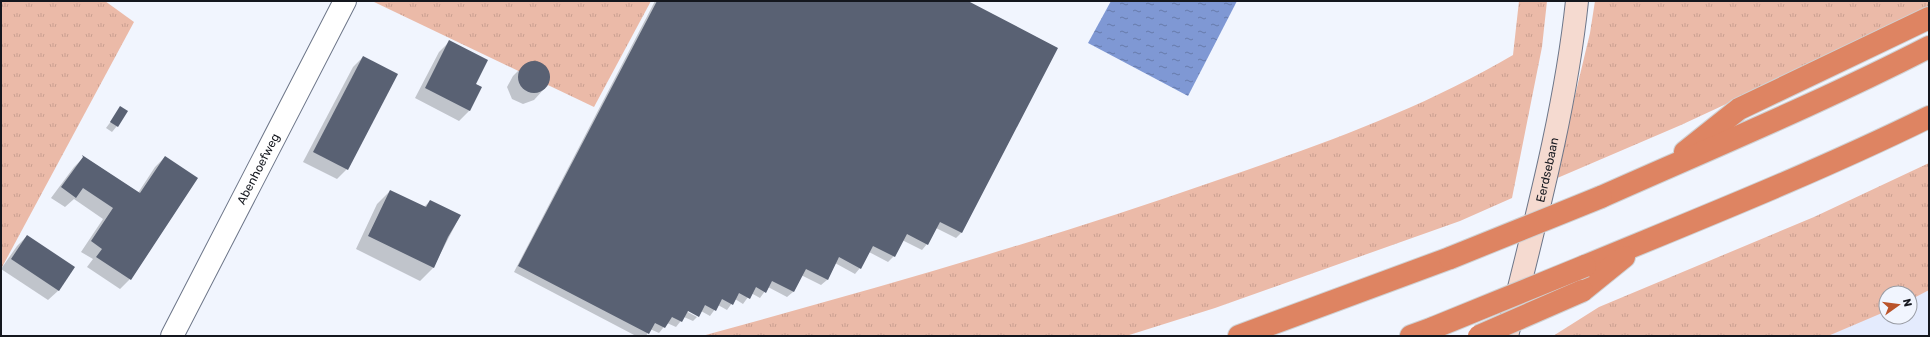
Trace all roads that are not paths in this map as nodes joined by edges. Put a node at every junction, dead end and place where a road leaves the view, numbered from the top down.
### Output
1 (345, 1) edge
2 (1577, 1) edge
3 (1929, 18) edge
4 (1929, 47) edge
5 (1929, 117) edge
6 (1660, 171) junction
7 (1644, 242) junction
8 (172, 336) edge
9 (1239, 336) edge
10 (1411, 336) edge
11 (1479, 336) edge
12 (1507, 336) edge

1 - 8 street, Abenhoefweg
2 - 12 main road, Eerdsebaan
3 - 6 highway
4 - 6 highway
5 - 7 highway
6 - 9 highway, bridge
7 - 10 highway, bridge
7 - 11 highway, bridge

